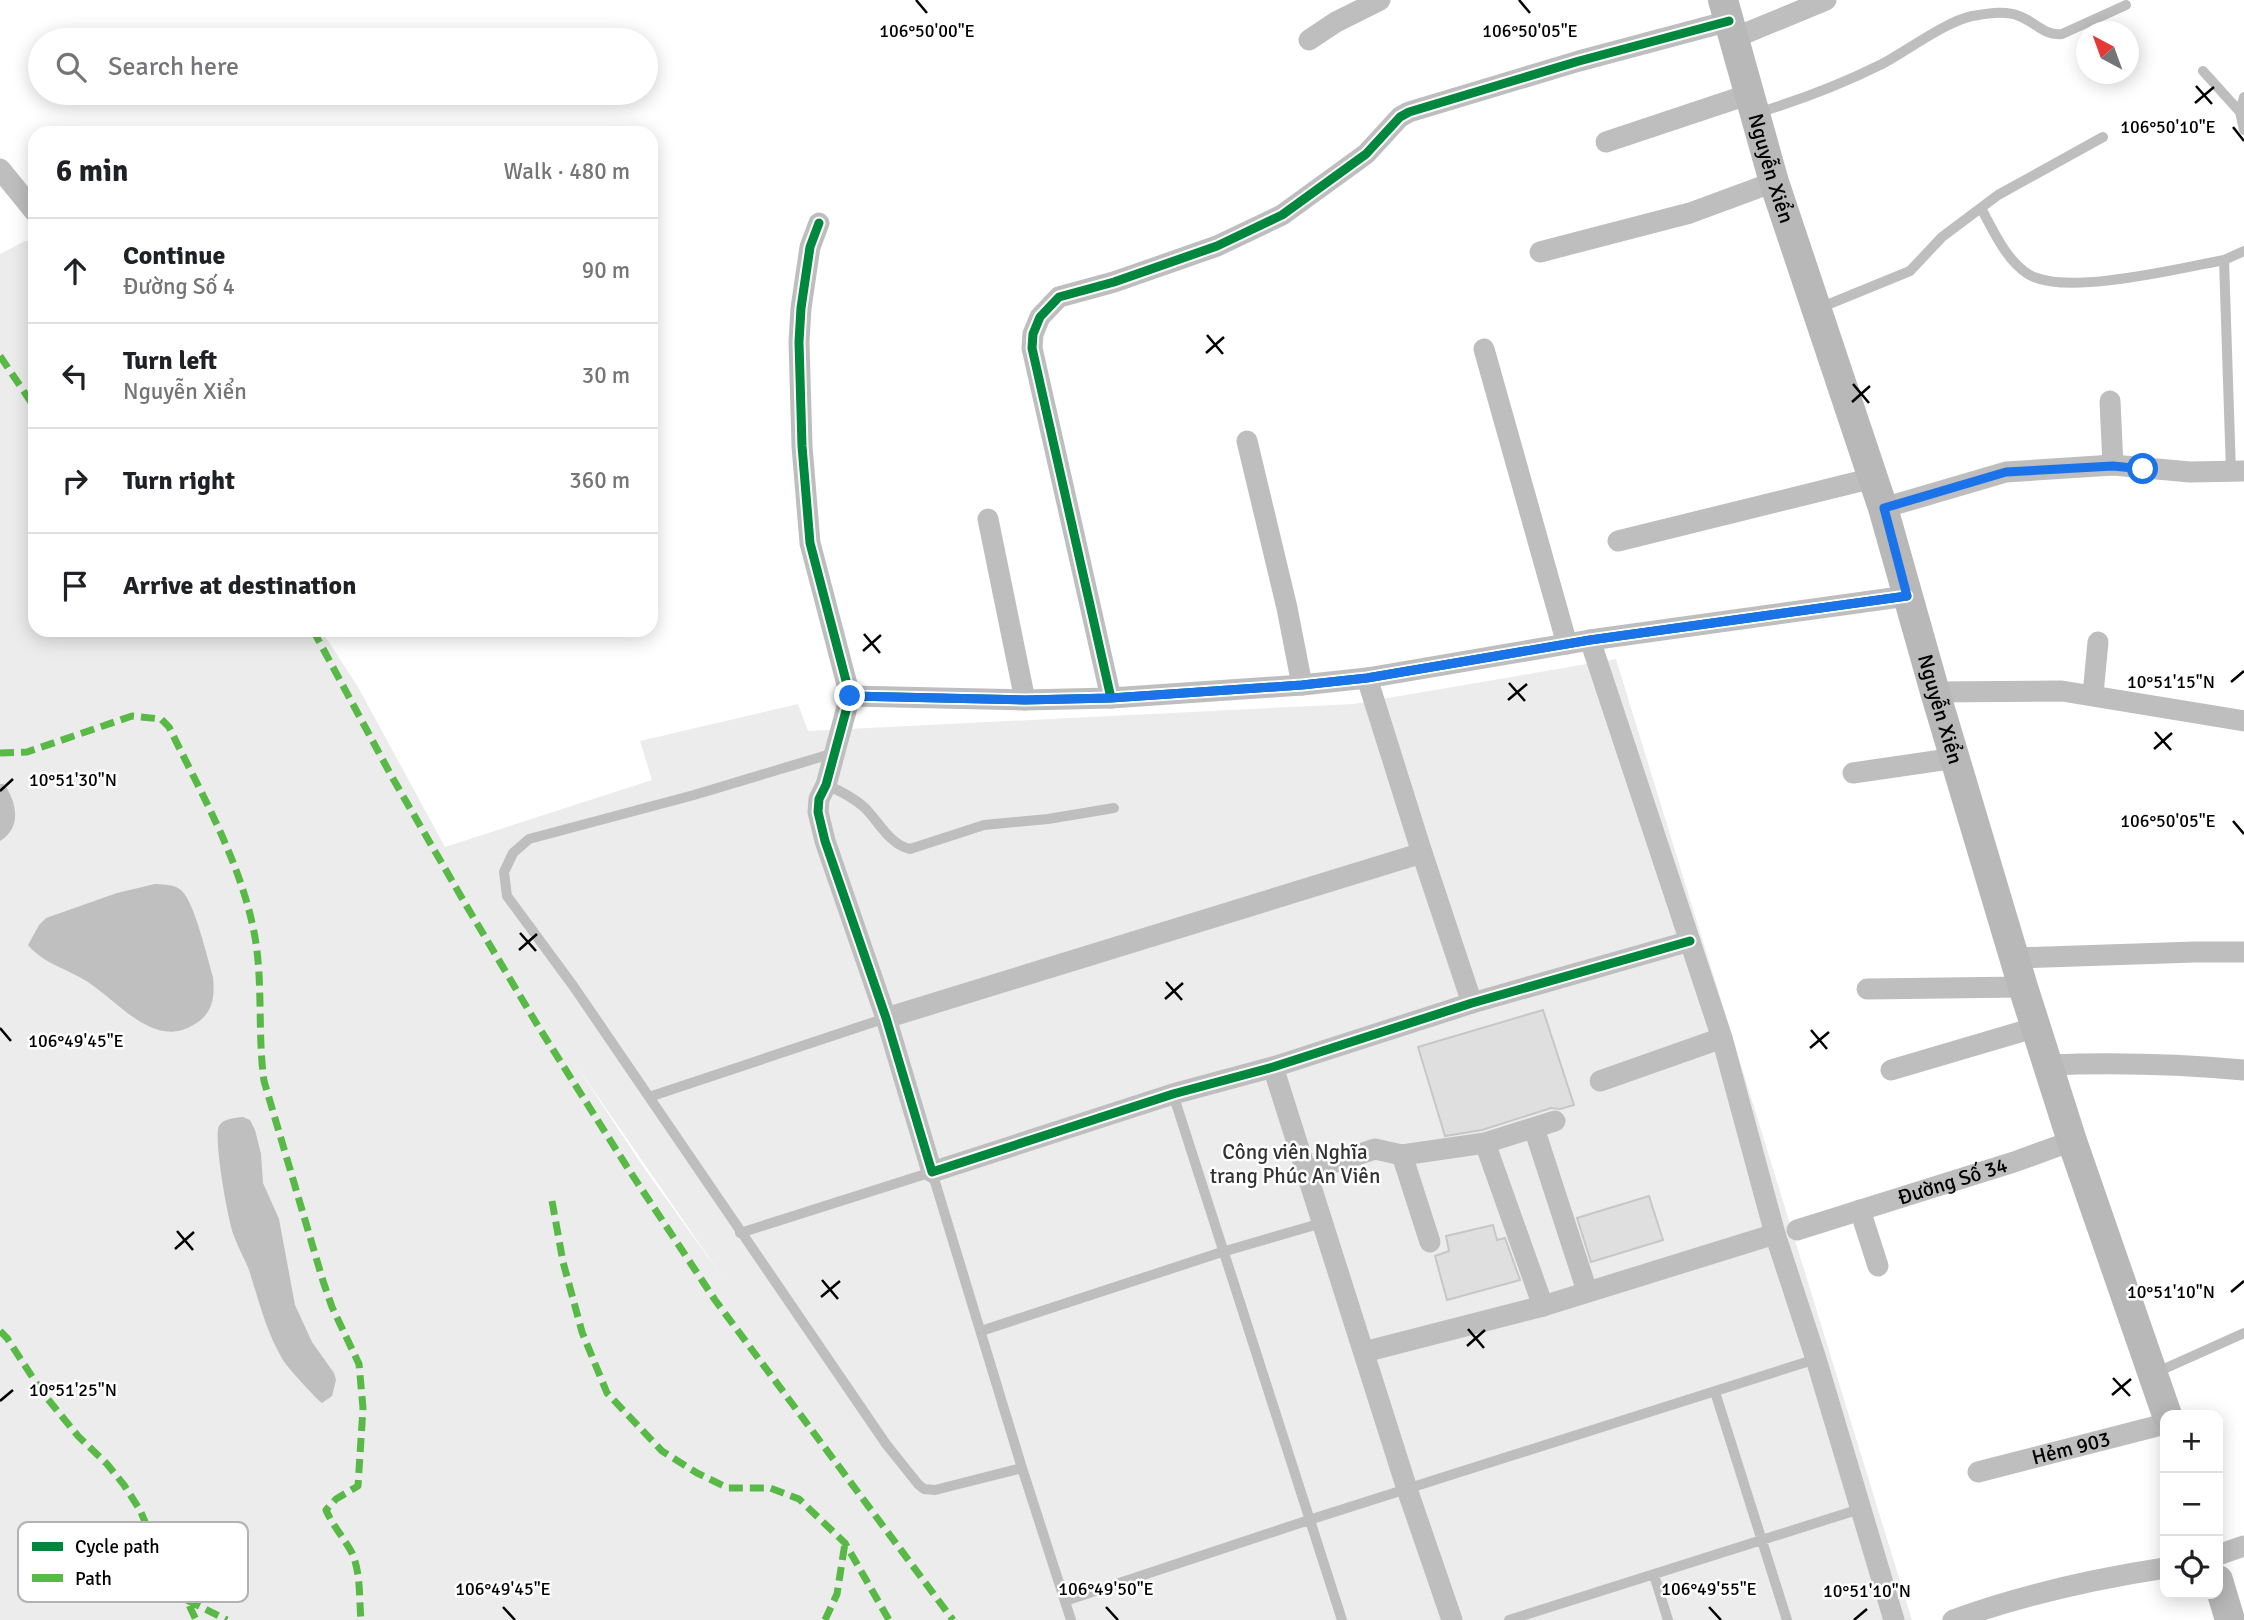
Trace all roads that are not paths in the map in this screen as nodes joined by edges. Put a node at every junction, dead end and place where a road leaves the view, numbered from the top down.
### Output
1 (1380, 0) edge
2 (1826, 0) edge
3 (2126, 5) dead end
4 (1729, 20) edge
5 (1309, 40) dead end
6 (2203, 71) dead end
7 (2244, 97) edge
8 (1752, 104) junction
9 (2240, 112) junction
10 (2244, 130) edge
11 (2103, 137) dead end
12 (1606, 142) dead end
13 (0, 169) edge
14 (1774, 182) junction
15 (28, 203) edge
16 (1981, 208) junction
17 (819, 223) dead end
18 (2244, 251) edge
19 (1540, 252) dead end
20 (2224, 260) junction
21 (1817, 309) junction
22 (1485, 349) dead end
23 (2110, 401) dead end
24 (1247, 440) dead end
25 (2113, 466) junction
26 (2238, 471) edge
27 (1874, 478) junction
28 (1884, 508) junction
29 (988, 519) dead end
30 (1618, 541) dead end
31 (1907, 596) junction
32 (1590, 640) junction
33 (2098, 642) dead end
34 (1567, 644) junction
35 (1367, 678) junction
36 (1302, 685) junction
37 (1935, 692) junction
38 (2093, 694) junction
39 (850, 696) junction
40 (1111, 698) junction
41 (1025, 700) junction
42 (2244, 721) edge
43 (834, 753) junction
44 (1956, 758) junction
45 (1853, 774) dead end
46 (826, 785) junction
47 (1114, 808) dead end
48 (1422, 853) junction
49 (1690, 941) junction
50 (2244, 952) edge
51 (2014, 958) junction
52 (2022, 987) junction
53 (1867, 989) dead end
54 (1472, 1003) junction
55 (886, 1018) junction
56 (2037, 1027) junction
57 (1722, 1038) junction
58 (2049, 1065) junction
59 (1273, 1067) junction
60 (1891, 1070) dead end
61 (2244, 1070) edge
62 (1600, 1081) dead end
63 (1173, 1094) junction
64 (649, 1097) junction
65 (1555, 1121) dead end
66 (1534, 1128) junction
67 (2072, 1141) junction
68 (1485, 1143) junction
69 (1402, 1155) junction
70 (1308, 1171) junction
71 (932, 1172) junction
72 (1860, 1210) junction
73 (1322, 1223) junction
74 (1797, 1230) dead end
75 (740, 1233) junction
76 (1775, 1234) junction
77 (1430, 1242) dead end
78 (1223, 1252) junction
79 (1878, 1265) dead end
80 (1587, 1291) junction
81 (1543, 1306) junction
82 (981, 1331) junction
83 (2244, 1333) edge
84 (1364, 1352) junction
85 (1816, 1359) junction
86 (2152, 1375) junction
87 (1715, 1392) junction
88 (2164, 1410) edge
89 (2160, 1425) edge
90 (1022, 1468) junction
91 (1978, 1472) dead end
92 (1407, 1489) junction
93 (1860, 1508) junction
94 (1310, 1520) junction
95 (1763, 1540) junction
96 (2244, 1546) edge
97 (2223, 1553) edge
98 (2160, 1569) edge
99 (1654, 1575) junction
100 (2223, 1597) edge
101 (1065, 1601) junction
102 (1071, 1620) edge
103 (1342, 1620) edge
104 (1452, 1620) edge
105 (1509, 1620) edge
106 (1668, 1620) edge
107 (1787, 1620) edge
108 (1894, 1620) edge
109 (1953, 1620) edge
110 (2230, 1620) edge

1 - 5 street
2 - 4 street
3 - 8 lane
4 - 8 main road, Nguyễn Xiển
4 - 40 street
6 - 9 lane
7 - 9 lane
8 - 12 street
8 - 14 main road, Nguyễn Xiển
9 - 10 lane
11 - 16 lane
13 - 15 street
14 - 19 street
14 - 21 main road, Nguyễn Xiển
16 - 20 lane
16 - 21 lane
17 - 39 street
18 - 20 lane
20 - 26 lane
21 - 27 main road, Nguyễn Xiển
22 - 34 street
23 - 25 street
24 - 36 street
25 - 26 street
25 - 28 street
27 - 28 main road, Nguyễn Xiển
27 - 30 street
28 - 31 main road, Nguyễn Xiển
29 - 41 street
31 - 32 street
31 - 37 main road, Nguyễn Xiển
32 - 34 street
32 - 49 street
33 - 38 street
34 - 35 street
35 - 36 street
35 - 48 street
36 - 40 street
37 - 38 street
37 - 44 main road, Nguyễn Xiển
38 - 42 street
39 - 41 street
39 - 43 street
40 - 41 street
43 - 46 street
43 - 64 lane
44 - 45 street
44 - 51 main road, Nguyễn Xiển
46 - 47 lane
46 - 55 street
48 - 54 street
48 - 55 street
49 - 54 street
49 - 57 street
50 - 51 street
51 - 52 main road, Nguyễn Xiển
52 - 53 street
52 - 56 main road, Nguyễn Xiển
54 - 59 street
55 - 64 lane
55 - 71 street
56 - 58 main road, Nguyễn Xiển
56 - 60 street
57 - 62 street
57 - 76 street
58 - 61 street
58 - 67 main road, Nguyễn Xiển
59 - 63 street
59 - 70 street
63 - 71 street
63 - 78 lane
64 - 75 lane
65 - 66 street
66 - 68 street
66 - 80 street
67 - 72 street, Đường Số 34
67 - 86 main road, Nguyễn Xiển
68 - 69 street
68 - 81 street
69 - 70 street
69 - 77 street
70 - 73 street
71 - 75 lane
71 - 82 lane
72 - 74 street, Đường Số 34
72 - 79 street
73 - 78 lane
73 - 84 street
75 - 90 lane
76 - 80 street
76 - 85 street
78 - 82 lane
78 - 94 lane
80 - 81 street
81 - 84 street
82 - 90 lane
83 - 86 lane
84 - 92 street
85 - 87 lane
85 - 93 street
86 - 88 main road, Nguyễn Xiển
87 - 92 lane
87 - 95 lane
89 - 91 street, Hẻm 903
90 - 101 lane
92 - 94 lane
92 - 104 street
93 - 95 lane
93 - 108 street
94 - 101 lane
94 - 103 lane
95 - 99 lane
95 - 107 lane
96 - 97 street
98 - 109 street
99 - 105 lane
99 - 106 lane
100 - 110 main road
101 - 102 lane

